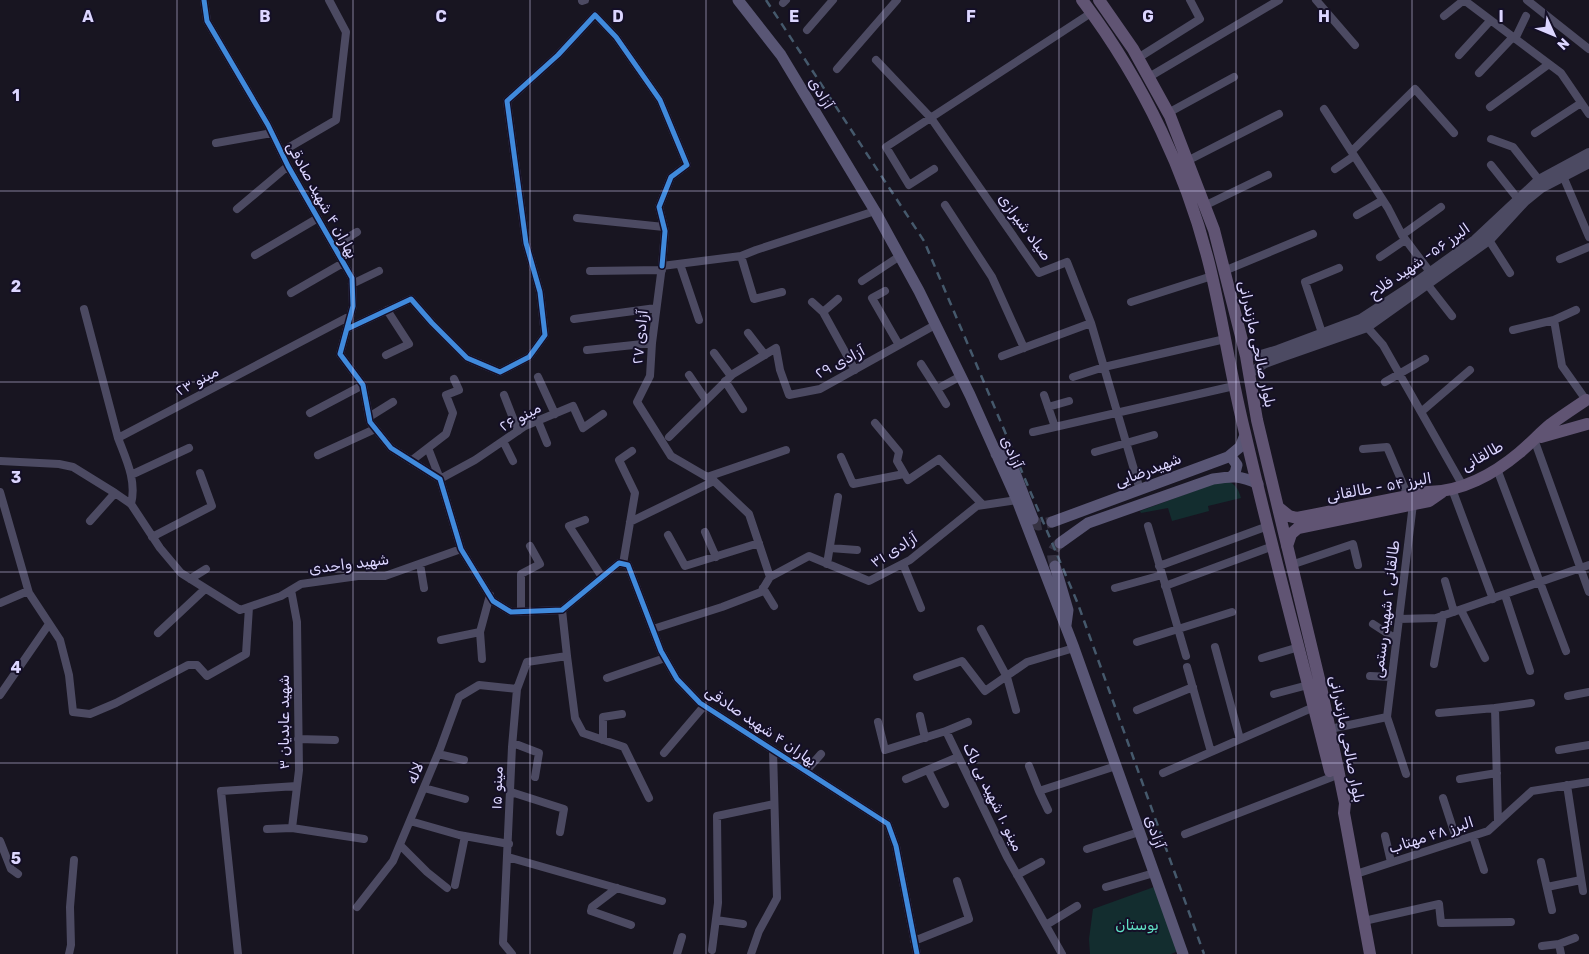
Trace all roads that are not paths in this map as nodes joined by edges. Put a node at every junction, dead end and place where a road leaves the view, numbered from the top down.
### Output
1 (204, 0) edge
2 (329, 0) edge
3 (738, 0) edge
4 (832, 0) edge
5 (897, 0) edge
6 (1082, 0) edge
7 (1100, 0) edge
8 (1190, 0) edge
9 (1279, 0) edge
10 (1316, 0) edge
11 (1527, 0) edge
12 (1091, 13) junction
13 (1444, 16) dead end
14 (1526, 16) dead end
15 (1490, 21) junction
16 (807, 30) dead end
17 (1514, 38) junction
18 (1355, 45) dead end
19 (1589, 49) edge
20 (1459, 55) dead end
21 (1138, 58) junction
22 (876, 60) dead end
23 (1549, 64) junction
24 (837, 69) dead end
25 (1479, 73) dead end
26 (1149, 77) junction
27 (1234, 77) dead end
28 (1581, 103) junction
29 (1490, 107) dead end
30 (1324, 109) dead end
31 (1168, 113) junction
32 (1279, 114) dead end
33 (1589, 114) edge
34 (931, 118) junction
35 (272, 133) junction
36 (1454, 133) dead end
37 (1535, 133) dead end
38 (1491, 138) dead end
39 (216, 143) dead end
40 (281, 152) junction
41 (1353, 153) junction
42 (1589, 153) edge
43 (1187, 161) junction
44 (1589, 163) edge
45 (1491, 165) dead end
46 (288, 166) junction
47 (934, 169) dead end
48 (1335, 169) dead end
49 (1268, 175) dead end
50 (1563, 176) junction
51 (1539, 180) junction
52 (1518, 199) junction
53 (1383, 200) junction
54 (945, 205) dead end
55 (1204, 206) junction
56 (1441, 207) dead end
57 (237, 209) dead end
58 (875, 211) junction
59 (1357, 215) dead end
60 (318, 218) junction
61 (577, 218) dead end
62 (664, 227) junction
63 (358, 232) dead end
64 (1313, 234) dead end
65 (1487, 236) junction
66 (1589, 237) edge
67 (1403, 238) junction
68 (334, 246) junction
69 (1589, 247) edge
70 (254, 255) dead end
71 (741, 256) junction
72 (900, 256) junction
73 (1380, 257) dead end
74 (1560, 258) dead end
75 (343, 263) junction
76 (680, 264) junction
77 (662, 268) junction
78 (1338, 268) dead end
79 (379, 271) dead end
80 (590, 271) dead end
81 (1430, 272) junction
82 (1218, 273) junction
83 (1510, 273) dead end
84 (862, 281) dead end
85 (352, 284) junction
86 (1428, 284) junction
87 (885, 291) dead end
88 (782, 292) dead end
89 (291, 293) dead end
90 (838, 298) dead end
91 (812, 302) dead end
92 (1131, 302) dead end
93 (656, 308) junction
94 (84, 309) dead end
95 (387, 310) junction
96 (1576, 310) dead end
97 (823, 312) junction
98 (350, 316) junction
99 (1452, 316) dead end
100 (574, 319) dead end
101 (699, 320) dead end
102 (1554, 320) junction
103 (1091, 323) junction
104 (935, 325) junction
105 (1367, 327) junction
106 (347, 329) junction
107 (1513, 330) dead end
108 (748, 333) dead end
109 (1322, 333) junction
110 (1224, 339) junction
111 (652, 343) junction
112 (899, 345) junction
113 (1024, 348) junction
114 (587, 350) dead end
115 (714, 353) dead end
116 (386, 355) dead end
117 (765, 355) junction
118 (1002, 356) dead end
119 (1246, 356) junction
120 (1425, 359) dead end
121 (921, 364) dead end
122 (1104, 367) junction
123 (855, 370) junction
124 (1470, 370) dead end
125 (1249, 374) junction
126 (689, 375) dead end
127 (1400, 375) junction
128 (961, 376) junction
129 (538, 377) dead end
130 (1073, 377) dead end
131 (454, 379) dead end
132 (728, 379) junction
133 (1386, 382) dead end
134 (363, 385) junction
135 (1234, 386) junction
136 (937, 389) junction
137 (504, 395) dead end
138 (1044, 395) dead end
139 (1587, 399) edge
140 (706, 400) junction
141 (1069, 401) dead end
142 (393, 402) dead end
143 (946, 404) dead end
144 (1048, 407) junction
145 (743, 408) dead end
146 (1421, 412) junction
147 (310, 413) dead end
148 (555, 414) junction
149 (603, 414) dead end
150 (1117, 414) junction
151 (368, 417) junction
152 (538, 421) junction
153 (875, 423) dead end
154 (1588, 424) edge
155 (1055, 427) junction
156 (375, 429) junction
157 (518, 431) junction
158 (1033, 432) dead end
159 (1154, 435) dead end
160 (1245, 435) junction
161 (669, 437) dead end
162 (118, 438) junction
163 (1534, 439) junction
164 (503, 441) junction
165 (547, 443) dead end
166 (1125, 443) junction
167 (189, 448) dead end
168 (428, 448) junction
169 (1363, 449) dead end
170 (786, 450) dead end
171 (632, 451) dead end
172 (1095, 452) dead end
173 (996, 454) junction
174 (318, 455) dead end
175 (1228, 456) junction
176 (841, 457) dead end
177 (0, 461) edge
178 (410, 461) junction
179 (513, 462) dead end
180 (1497, 469) junction
181 (200, 473) dead end
182 (904, 474) junction
183 (131, 475) junction
184 (1232, 476) junction
185 (440, 479) junction
186 (711, 479) junction
187 (1258, 484) junction
188 (1452, 489) junction
189 (1140, 490) junction
190 (0, 492) edge
191 (115, 493) junction
192 (838, 497) dead end
193 (1017, 500) junction
194 (1411, 500) junction
195 (130, 504) junction
196 (982, 504) junction
197 (1279, 508) junction
198 (1083, 511) junction
199 (1033, 519) dead end
200 (585, 520) dead end
201 (90, 521) dead end
202 (630, 522) junction
203 (1052, 522) tunnel mouth
204 (1302, 522) junction
205 (1088, 524) junction
206 (1148, 526) dead end
207 (1268, 526) junction
208 (705, 532) dead end
209 (668, 535) dead end
210 (152, 536) junction
211 (759, 543) junction
212 (1060, 543) tunnel mouth
213 (530, 546) dead end
214 (1273, 546) junction
215 (1287, 546) junction
216 (830, 548) junction
217 (461, 549) junction
218 (857, 550) dead end
219 (716, 557) junction
220 (420, 564) junction
221 (623, 564) junction
222 (827, 564) junction
223 (903, 564) junction
224 (1291, 565) junction
225 (1358, 565) dead end
226 (1589, 565) edge
227 (1055, 566) tunnel mouth
228 (1160, 566) junction
229 (1580, 568) junction
230 (206, 569) dead end
231 (1162, 575) junction
232 (602, 577) junction
233 (770, 577) junction
234 (190, 579) junction
235 (1445, 581) dead end
236 (1541, 583) junction
237 (1165, 586) junction
238 (424, 588) dead end
239 (1115, 588) dead end
240 (205, 589) junction
241 (291, 590) junction
242 (762, 590) junction
243 (28, 591) junction
244 (1589, 592) edge
245 (490, 595) junction
246 (1505, 595) junction
247 (1493, 599) junction
248 (0, 603) edge
249 (774, 606) dead end
250 (249, 607) junction
251 (921, 608) dead end
252 (562, 610) junction
253 (1457, 611) junction
254 (521, 612) junction
255 (1232, 612) dead end
256 (1444, 616) junction
257 (1399, 618) junction
258 (49, 624) junction
259 (1373, 624) dead end
260 (1066, 627) junction
261 (653, 629) junction
262 (982, 629) dead end
263 (1177, 630) junction
264 (480, 632) junction
265 (158, 633) dead end
266 (1396, 639) junction
267 (441, 640) dead end
268 (1137, 642) dead end
269 (1215, 647) dead end
270 (1299, 647) junction
271 (1074, 648) junction
272 (1566, 651) dead end
273 (567, 656) junction
274 (1186, 656) dead end
275 (665, 658) junction
276 (1262, 658) dead end
277 (1485, 658) dead end
278 (482, 659) dead end
279 (1434, 664) dead end
280 (1188, 667) dead end
281 (1530, 671) dead end
282 (1007, 676) junction
283 (1370, 676) dead end
284 (917, 677) dead end
285 (608, 678) dead end
286 (1391, 678) junction
287 (1308, 685) junction
288 (1193, 687) junction
289 (517, 690) junction
290 (1589, 692) edge
291 (1274, 694) dead end
292 (0, 695) edge
293 (1568, 696) dead end
294 (1531, 703) dead end
295 (704, 706) junction
296 (1314, 707) junction
297 (1495, 708) junction
298 (1016, 710) dead end
299 (1138, 710) dead end
300 (1439, 713) dead end
301 (622, 714) dead end
302 (920, 716) dead end
303 (1387, 717) junction
304 (878, 722) dead end
305 (968, 722) dead end
306 (1330, 729) junction
307 (946, 731) junction
308 (925, 738) junction
309 (298, 739) junction
310 (1240, 739) junction
311 (335, 740) dead end
312 (603, 740) junction
313 (512, 743) junction
314 (1589, 746) edge
315 (773, 750) junction
316 (1559, 750) dead end
317 (1211, 752) junction
318 (664, 753) dead end
319 (438, 754) junction
320 (821, 754) dead end
321 (958, 757) junction
322 (464, 760) dead end
323 (1029, 766) dead end
324 (1116, 766) junction
325 (928, 770) junction
326 (806, 771) junction
327 (1163, 773) dead end
328 (1497, 773) junction
329 (1406, 774) dead end
330 (535, 776) dead end
331 (1332, 777) junction
332 (906, 779) dead end
333 (1460, 779) dead end
334 (1589, 782) edge
335 (1568, 785) junction
336 (297, 786) junction
337 (424, 788) junction
338 (1039, 791) junction
339 (510, 792) junction
340 (649, 798) dead end
341 (1443, 798) dead end
342 (465, 799) dead end
343 (774, 804) junction
344 (945, 804) dead end
345 (1048, 810) dead end
346 (1344, 813) junction
347 (410, 821) junction
348 (1498, 822) junction
349 (267, 828) dead end
350 (292, 828) junction
351 (560, 832) dead end
352 (1139, 832) junction
353 (1185, 834) dead end
354 (466, 836) junction
355 (1385, 836) dead end
356 (1473, 836) junction
357 (364, 839) dead end
358 (1457, 841) junction
359 (0, 842) edge
360 (509, 844) junction
361 (400, 845) junction
362 (1087, 849) dead end
363 (508, 857) junction
364 (74, 860) dead end
365 (1041, 862) dead end
366 (1391, 862) junction
367 (1541, 862) dead end
368 (1484, 870) dead end
369 (18, 874) dead end
370 (1154, 874) junction
371 (1356, 874) junction
372 (1017, 875) junction
373 (1581, 880) junction
374 (958, 881) dead end
375 (455, 885) dead end
376 (1106, 886) dead end
377 (447, 888) dead end
378 (617, 888) junction
379 (1547, 888) junction
380 (1583, 891) dead end
381 (662, 901) dead end
382 (1077, 906) dead end
383 (357, 907) dead end
384 (1552, 910) dead end
385 (716, 920) junction
386 (1364, 921) junction
387 (1511, 922) dead end
388 (743, 924) dead end
389 (631, 925) dead end
390 (1046, 925) junction
391 (682, 936) dead end
392 (1576, 938) dead end
393 (914, 941) junction
394 (1559, 944) junction
395 (1542, 946) dead end
396 (712, 950) dead end
397 (69, 954) edge
398 (238, 954) edge
399 (512, 954) edge
400 (677, 954) edge
401 (751, 954) edge
402 (917, 954) edge
403 (1062, 954) edge
404 (1183, 954) edge
405 (1370, 954) edge
406 (1561, 954) edge

1 - 35 street, بهاران ۴ شهید صادقی
2 - 40 street
3 - 58 main road, آزادی
4 - 16 street
5 - 24 street
6 - 12 main road, بلوار صالحی مازندرانی
7 - 21 main road, بلوار صالحی مازندرانی
8 - 21 street
9 - 26 street
10 - 18 street
11 - 19 street
12 - 34 street
12 - 82 main road, بلوار صالحی مازندرانی
13 - 15 street
14 - 17 street
15 - 17 street
15 - 20 street
17 - 23 street
17 - 25 street
21 - 26 main road, بلوار صالحی مازندرانی
22 - 34 street, صیاد شیرازی
23 - 28 street
23 - 29 street
26 - 31 main road, بلوار صالحی مازندرانی
27 - 31 street
28 - 33 street
28 - 37 street
30 - 41 street
31 - 43 main road, بلوار صالحی مازندرانی
32 - 43 street
34 - 47 street
34 - 103 street, صیاد شیرازی
35 - 39 street
35 - 40 street, بهاران ۴ شهید صادقی
36 - 41 street
38 - 51 street
40 - 46 street, بهاران ۴ شهید صادقی
41 - 48 street
41 - 53 street
42 - 51 street, البرز ۵۶- شهید فلاح
43 - 55 main road, بلوار صالحی مازندرانی
44 - 50 street, البرز ۵۶- شهید فلاح
45 - 52 street
46 - 57 street
46 - 60 street, بهاران ۴ شهید صادقی
49 - 55 street
50 - 65 street, البرز ۵۶- شهید فلاح
50 - 66 street
51 - 52 street, البرز ۵۶- شهید فلاح
52 - 65 street, البرز ۵۶- شهید فلاح
53 - 59 street
53 - 67 street
54 - 113 street
55 - 82 main road, بلوار صالحی مازندرانی
56 - 67 street
58 - 71 street
58 - 72 main road, آزادی
60 - 68 street, بهاران ۴ شهید صادقی
60 - 70 street
61 - 62 street
62 - 77 street, آزادی ۲۷
62 - 95 street, آزادی ۲۷
63 - 68 street
64 - 82 street
65 - 81 street, البرز ۵۶- شهید فلاح
65 - 83 street
65 - 86 street, البرز ۵۶- شهید فلاح
67 - 73 street
67 - 81 street
68 - 75 street, بهاران ۴ شهید صادقی
69 - 74 street
71 - 76 street
71 - 88 street
72 - 84 street
72 - 104 main road, آزادی
75 - 85 street, بهاران ۴ شهید صادقی
75 - 89 street
76 - 77 street
76 - 101 street
77 - 80 street
77 - 93 street, آزادی ۲۷
78 - 109 street
79 - 85 street
81 - 109 street, البرز ۵۶- شهید فلاح
82 - 92 street
82 - 110 main road, بلوار صالحی مازندرانی
82 - 119 main road, بلوار صالحی مازندرانی
85 - 98 street, بهاران ۴ شهید صادقی
86 - 99 street
86 - 105 street, البرز ۵۶- شهید فلاح
87 - 112 street
90 - 97 street
91 - 97 street
93 - 100 street
93 - 111 street, آزادی ۲۷
94 - 162 street
95 - 106 street
95 - 116 street
96 - 102 street
97 - 123 street
98 - 106 street, بهاران ۴ شهید صادقی
98 - 162 street, مینو ۲۳
102 - 107 street
102 - 139 street
103 - 113 street
103 - 122 street, صیاد شیرازی
104 - 112 street, آزادی ۲۹
104 - 128 main road, آزادی
105 - 125 street, البرز ۵۶- شهید فلاح
105 - 127 street
106 - 134 street, بهاران ۴ شهید صادقی
108 - 117 street
109 - 119 street, البرز ۵۶- شهید فلاح
110 - 122 street
110 - 135 main road, بلوار صالحی مازندرانی
111 - 114 street
111 - 186 street, آزادی ۲۷
112 - 123 street, آزادی ۲۹
113 - 118 street
115 - 132 street
117 - 123 street, آزادی ۲۹
117 - 132 street
119 - 125 main road, بلوار صالحی مازندرانی
120 - 127 street
121 - 136 street
122 - 130 street
122 - 150 street, صیاد شیرازی
124 - 146 street
125 - 197 main road, بلوار صالحی مازندرانی
126 - 140 street
127 - 133 street
127 - 146 street
128 - 136 street
128 - 173 main road, آزادی
129 - 148 street
131 - 168 street
132 - 140 street
132 - 145 street
134 - 147 street
134 - 151 street, بهاران ۴ شهید صادقی
135 - 150 street
135 - 160 main road, بلوار صالحی مازندرانی
136 - 143 street
137 - 157 street
138 - 144 street
139 - 154 main road
139 - 163 main road, طالقانی
140 - 161 street
141 - 144 street
142 - 151 street
144 - 155 street
146 - 188 street
148 - 149 street, مینو ۲۶
148 - 152 street, مینو ۲۶
150 - 155 street
150 - 166 street, صیاد شیرازی
151 - 156 street, بهاران ۴ شهید صادقی
152 - 157 street, مینو ۲۶
152 - 165 street
153 - 182 street
154 - 163 main road, طالقانی
155 - 158 street
156 - 174 street
156 - 178 street, بهاران ۴ شهید صادقی
157 - 164 street, مینو ۲۶
159 - 166 street
160 - 175 main road, شهیدرضایی
160 - 187 main road, بلوار صالحی مازندرانی
162 - 183 street
163 - 180 main road, طالقانی
163 - 229 street
164 - 179 street
164 - 185 street, مینو ۲۶
166 - 172 street
166 - 189 street, صیاد شیرازی
167 - 183 street
168 - 178 street
168 - 185 street
169 - 194 street
170 - 186 street
171 - 202 street
173 - 193 main road, آزادی
173 - 199 main road
175 - 184 main road
175 - 189 main road, شهیدرضایی
176 - 182 street
177 - 191 street
178 - 185 street, بهاران ۴ شهید صادقی
180 - 188 main road, طالقانی
180 - 236 street
181 - 210 street
182 - 196 street
183 - 195 street
184 - 187 main road, شهیدرضایی
184 - 205 main road, شهیدرضایی
185 - 217 street
186 - 202 street
186 - 211 street, آزادی ۲۷
187 - 207 main road, بلوار صالحی مازندرانی
188 - 194 main road, البرز ۵۴ - طالقانی
188 - 247 street
189 - 198 main road, شهیدرضایی
190 - 243 street
191 - 195 street
191 - 201 street
192 - 216 street
193 - 196 street, آزادی ۳۱
193 - 260 main road, آزادی
194 - 204 main road, البرز ۵۴ - طالقانی
194 - 257 street, طالقانی ۲ شهید رستمی
195 - 210 street
196 - 223 street, آزادی ۳۱
197 - 204 main road
197 - 215 main road, بلوار صالحی مازندرانی
198 - 203 main road, شهیدرضایی
198 - 205 main road
200 - 232 street
202 - 221 street
204 - 215 main road
205 - 212 main road, شهیدرضایی
206 - 228 street
207 - 214 main road, بلوار صالحی مازندرانی
207 - 228 street
208 - 219 street
209 - 219 street
210 - 234 street
211 - 219 street
211 - 233 street, آزادی ۲۷
213 - 254 street
214 - 237 street
214 - 270 main road, بلوار صالحی مازندرانی
215 - 224 main road, بلوار صالحی مازندرانی
216 - 218 street
216 - 222 street
217 - 220 street, شهید واحدی
217 - 245 street
220 - 238 street
220 - 241 street, شهید واحدی
221 - 232 street
221 - 261 street, بهاران ۴ شهید صادقی
222 - 223 street, آزادی ۳۱
222 - 233 street, آزادی ۳۱
223 - 251 street
224 - 225 street
224 - 306 main road, بلوار صالحی مازندرانی
226 - 229 street
227 - 260 main road
228 - 231 street
229 - 236 street
229 - 244 street
230 - 234 street
231 - 237 street
231 - 239 street
232 - 252 street
233 - 242 street, آزادی ۳۱
234 - 240 street
235 - 253 street
236 - 246 street
236 - 272 street
237 - 263 street
240 - 250 street
240 - 265 street
241 - 250 street, شهید واحدی
241 - 309 street, شهید عابدیان ۳
242 - 249 street
242 - 261 street
243 - 248 street
243 - 258 street
245 - 254 street
245 - 264 street
246 - 247 street
246 - 281 street
247 - 253 street
250 - 258 street
252 - 254 street
252 - 273 street
253 - 256 street
253 - 277 street
255 - 263 street
256 - 257 street
256 - 279 street
257 - 266 street, طالقانی ۲ شهید رستمی
258 - 292 street
259 - 266 street
260 - 271 main road, آزادی
261 - 275 street, بهاران ۴ شهید صادقی
262 - 282 street
263 - 268 street
263 - 274 street
264 - 267 street
264 - 278 street
266 - 286 street, طالقانی ۲ شهید رستمی
269 - 310 street
270 - 276 street
270 - 287 main road, بلوار صالحی مازندرانی
271 - 282 street
271 - 324 main road, آزادی
273 - 289 street, مینو ۱۵
273 - 312 street
275 - 285 street
275 - 295 street, بهاران ۴ شهید صادقی
280 - 288 street
282 - 284 street
282 - 298 street
283 - 286 street
286 - 303 street, طالقانی ۲ شهید رستمی
287 - 291 street
287 - 296 main road, بلوار صالحی مازندرانی
288 - 299 street
288 - 317 street
289 - 313 street, مینو ۱۵
289 - 319 street, لاله
290 - 293 street
294 - 297 street
295 - 315 street, بهاران ۴ شهید صادقی
295 - 318 street
296 - 310 street
296 - 331 main road, بلوار صالحی مازندرانی
297 - 300 street
297 - 328 street
301 - 312 street
302 - 308 street
303 - 306 street
303 - 329 street
304 - 308 street, مینو ۱۰ شهید بی باک
305 - 307 street
306 - 346 main road, بلوار صالحی مازندرانی
307 - 308 street, مینو ۱۰ شهید بی باک
307 - 321 street, مینو ۱۰ شهید بی باک
309 - 311 street
309 - 336 street, شهید عابدیان ۳
310 - 317 street
312 - 340 street
313 - 330 street
313 - 339 street, مینو ۱۵
314 - 316 street
315 - 326 street, بهاران ۴ شهید صادقی
315 - 343 street
317 - 327 street
319 - 322 street
319 - 337 street, لاله
320 - 326 street
321 - 325 street
321 - 372 street, مینو ۱۰ شهید بی باک
323 - 338 street
324 - 338 street
324 - 352 main road, آزادی
325 - 332 street
325 - 344 street
326 - 393 street, بهاران ۴ شهید صادقی
328 - 333 street
328 - 348 street
331 - 346 main road, بلوار صالحی مازندرانی
331 - 353 street
334 - 335 street, البرز ۴۸ مهتاب
335 - 348 street, البرز ۴۸ مهتاب
335 - 373 street
336 - 350 street, شهید عابدیان ۳
336 - 398 street
337 - 342 street
337 - 347 street, لاله
338 - 345 street
339 - 351 street
339 - 360 street, مینو ۱۵
341 - 358 street
343 - 385 street
343 - 401 street
346 - 371 main road
347 - 354 street
347 - 361 street, لاله
348 - 356 street, البرز ۴۸ مهتاب
349 - 350 street
350 - 357 street
352 - 362 street
352 - 370 main road, آزادی
354 - 360 street
354 - 375 street
355 - 366 street
356 - 358 street, البرز ۴۸ مهتاب
356 - 368 street
358 - 366 street, البرز ۴۸ مهتاب
359 - 369 street
360 - 363 street, مینو ۱۵
361 - 377 street
361 - 383 street, لاله
363 - 378 street
363 - 399 street, مینو ۱۵
364 - 397 street
365 - 372 street
366 - 371 street, البرز ۴۸ مهتاب
367 - 379 street
370 - 376 street
370 - 404 main road, آزادی
371 - 386 main road
372 - 390 street, مینو ۱۰ شهید بی باک
373 - 379 street
373 - 380 street
374 - 393 street
378 - 381 street
378 - 389 street
379 - 384 street
382 - 390 street
385 - 388 street
385 - 396 street
386 - 387 street
386 - 405 main road
390 - 403 street, مینو ۱۰ شهید بی باک
391 - 400 street
392 - 394 street
393 - 402 street, بهاران ۴ شهید صادقی
394 - 395 street
394 - 406 street

